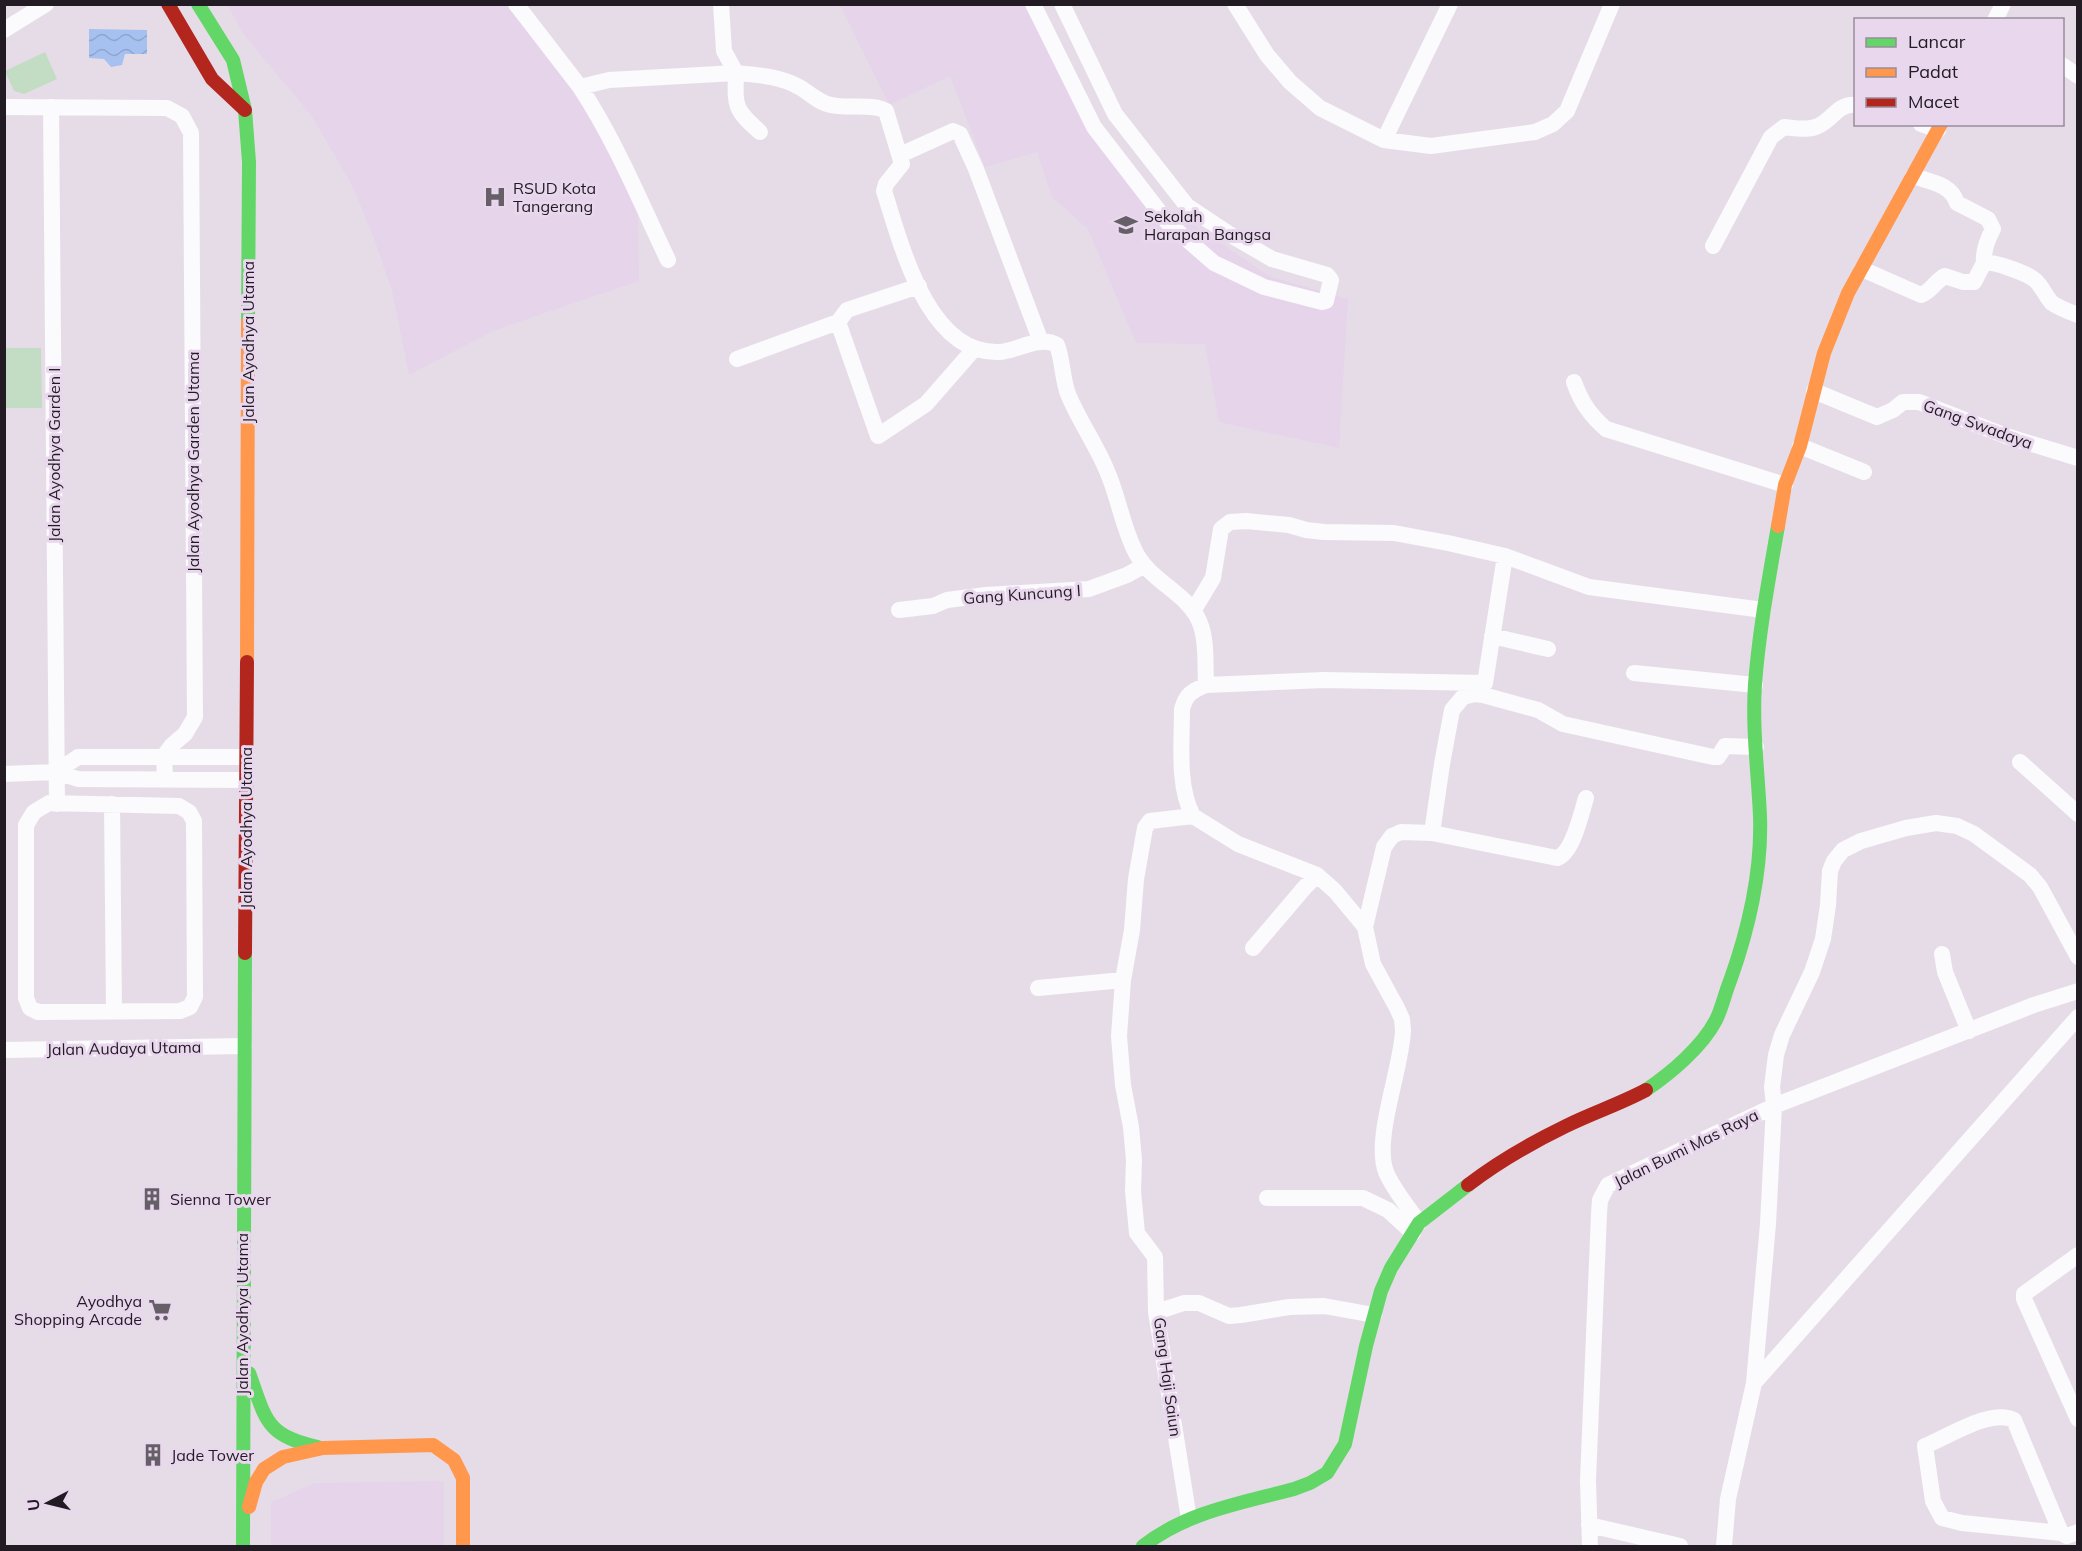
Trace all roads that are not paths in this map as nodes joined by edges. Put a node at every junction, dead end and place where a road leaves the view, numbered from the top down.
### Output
1 (46, 4) edge
2 (168, 4) edge
3 (198, 4) edge
4 (516, 4) edge
5 (721, 4) edge
6 (1033, 4) edge
7 (1062, 4) edge
8 (1235, 4) edge
9 (1612, 4) edge
10 (2003, 4) edge
11 (1446, 6) edge
12 (1996, 18) edge
13 (4, 30) edge
14 (2064, 66) edge
15 (736, 73) junction
16 (2078, 76) edge
17 (580, 87) junction
18 (1854, 105) edge
19 (4, 107) edge
20 (51, 107) junction
21 (245, 110) junction
22 (1939, 127) edge
23 (760, 132) dead end
24 (1384, 140) junction
25 (900, 155) junction
26 (1913, 176) junction
27 (1187, 206) junction
28 (1168, 224) junction
29 (1713, 246) dead end
30 (668, 260) dead end
31 (1984, 263) junction
32 (1862, 269) junction
33 (919, 286) junction
34 (2078, 315) edge
35 (838, 322) junction
36 (1041, 342) junction
37 (975, 348) junction
38 (737, 359) dead end
39 (1574, 382) dead end
40 (1814, 391) junction
41 (1800, 446) junction
42 (2078, 458) edge
43 (1864, 472) dead end
44 (1785, 485) junction
45 (1505, 556) junction
46 (1143, 566) junction
47 (899, 610) dead end
48 (1762, 610) junction
49 (1193, 611) junction
50 (1492, 636) junction
51 (1548, 649) dead end
52 (1634, 673) dead end
53 (1206, 685) junction
54 (1755, 686) junction
55 (1484, 689) junction
56 (1756, 747) junction
57 (164, 756) junction
58 (247, 757) junction
59 (2020, 762) dead end
60 (56, 772) junction
61 (4, 774) edge
62 (165, 779) junction
63 (247, 780) junction
64 (1586, 798) dead end
65 (57, 804) junction
66 (112, 804) junction
67 (2078, 814) edge
68 (1192, 816) junction
69 (1432, 833) junction
70 (1317, 875) junction
71 (1365, 927) junction
72 (1253, 948) dead end
73 (1942, 954) dead end
74 (2078, 957) edge
75 (1123, 980) junction
76 (1038, 988) dead end
77 (2077, 989) edge
78 (114, 1011) junction
79 (2078, 1017) edge
80 (1970, 1031) junction
81 (244, 1046) junction
82 (4, 1050) edge
83 (1774, 1106) junction
84 (1268, 1198) dead end
85 (1416, 1228) junction
86 (2078, 1255) edge
87 (1156, 1312) junction
88 (1374, 1315) junction
89 (242, 1361) junction
90 (1754, 1383) junction
91 (2078, 1419) edge
92 (323, 1448) junction
93 (1189, 1518) junction
94 (243, 1530) junction
95 (2069, 1533) edge
96 (1589, 1540) edge
97 (243, 1546) edge
98 (463, 1546) edge
99 (1143, 1546) edge
100 (1680, 1546) edge
101 (1724, 1546) edge

1 - 13 street
2 - 21 street
3 - 21 street, Jalan Ayodhya Utama
4 - 17 street
5 - 15 street
6 - 28 street
7 - 27 street
8 - 24 street
9 - 24 street
10 - 12 street
11 - 24 street
14 - 16 street
15 - 17 street
15 - 23 street
15 - 25 street
17 - 30 street
18 - 29 street
19 - 20 street
20 - 57 street, Jalan Ayodhya Garden Utama
20 - 60 street, Jalan Ayodhya Garden I
21 - 58 street, Jalan Ayodhya Utama
22 - 26 street
25 - 33 street
25 - 36 street
26 - 31 street
26 - 32 street
27 - 28 street
27 - 28 street
31 - 32 street
31 - 34 street
32 - 40 street
33 - 35 street
33 - 37 street
35 - 37 street
35 - 38 street
36 - 37 street
36 - 46 street
39 - 44 street
40 - 41 street
40 - 42 street, Gang Swadaya
41 - 43 street
41 - 44 street
44 - 48 street
45 - 48 street
45 - 49 street
45 - 50 street
46 - 47 street, Gang Kuncung I
46 - 49 street
48 - 54 street
49 - 53 street
50 - 51 street
50 - 55 street
52 - 54 street
53 - 55 street
53 - 68 street
54 - 56 street
55 - 56 street
55 - 69 street
56 - 85 street
57 - 58 street
57 - 60 street
57 - 62 street
58 - 63 street, Jalan Ayodhya Utama
59 - 67 street
60 - 61 street
60 - 62 street
60 - 65 street, Jalan Ayodhya Garden I
62 - 63 street
63 - 81 street, Jalan Ayodhya Utama
64 - 69 street
65 - 66 street
65 - 78 street
66 - 78 street
66 - 78 street
68 - 70 street
68 - 75 street
69 - 71 street
70 - 71 street
70 - 72 street
71 - 85 street
73 - 80 street
74 - 83 street
75 - 76 street
75 - 87 street
77 - 80 street, Jalan Bumi Mas Raya
79 - 90 street
80 - 83 street, Jalan Bumi Mas Raya
81 - 82 street, Jalan Audaya Utama
81 - 89 street, Jalan Ayodhya Utama
83 - 90 street
83 - 96 street, Jalan Bumi Mas Raya
84 - 85 street
85 - 88 street
86 - 91 street
87 - 88 street, Gang Haji Saiun
87 - 93 street, Gang Haji Saiun
88 - 93 street
89 - 92 street
89 - 94 street, Jalan Ayodhya Utama
90 - 101 street
92 - 94 street
92 - 98 street
93 - 99 street
94 - 97 street, Jalan Ayodhya Utama
95 - 95 street
96 - 100 street

